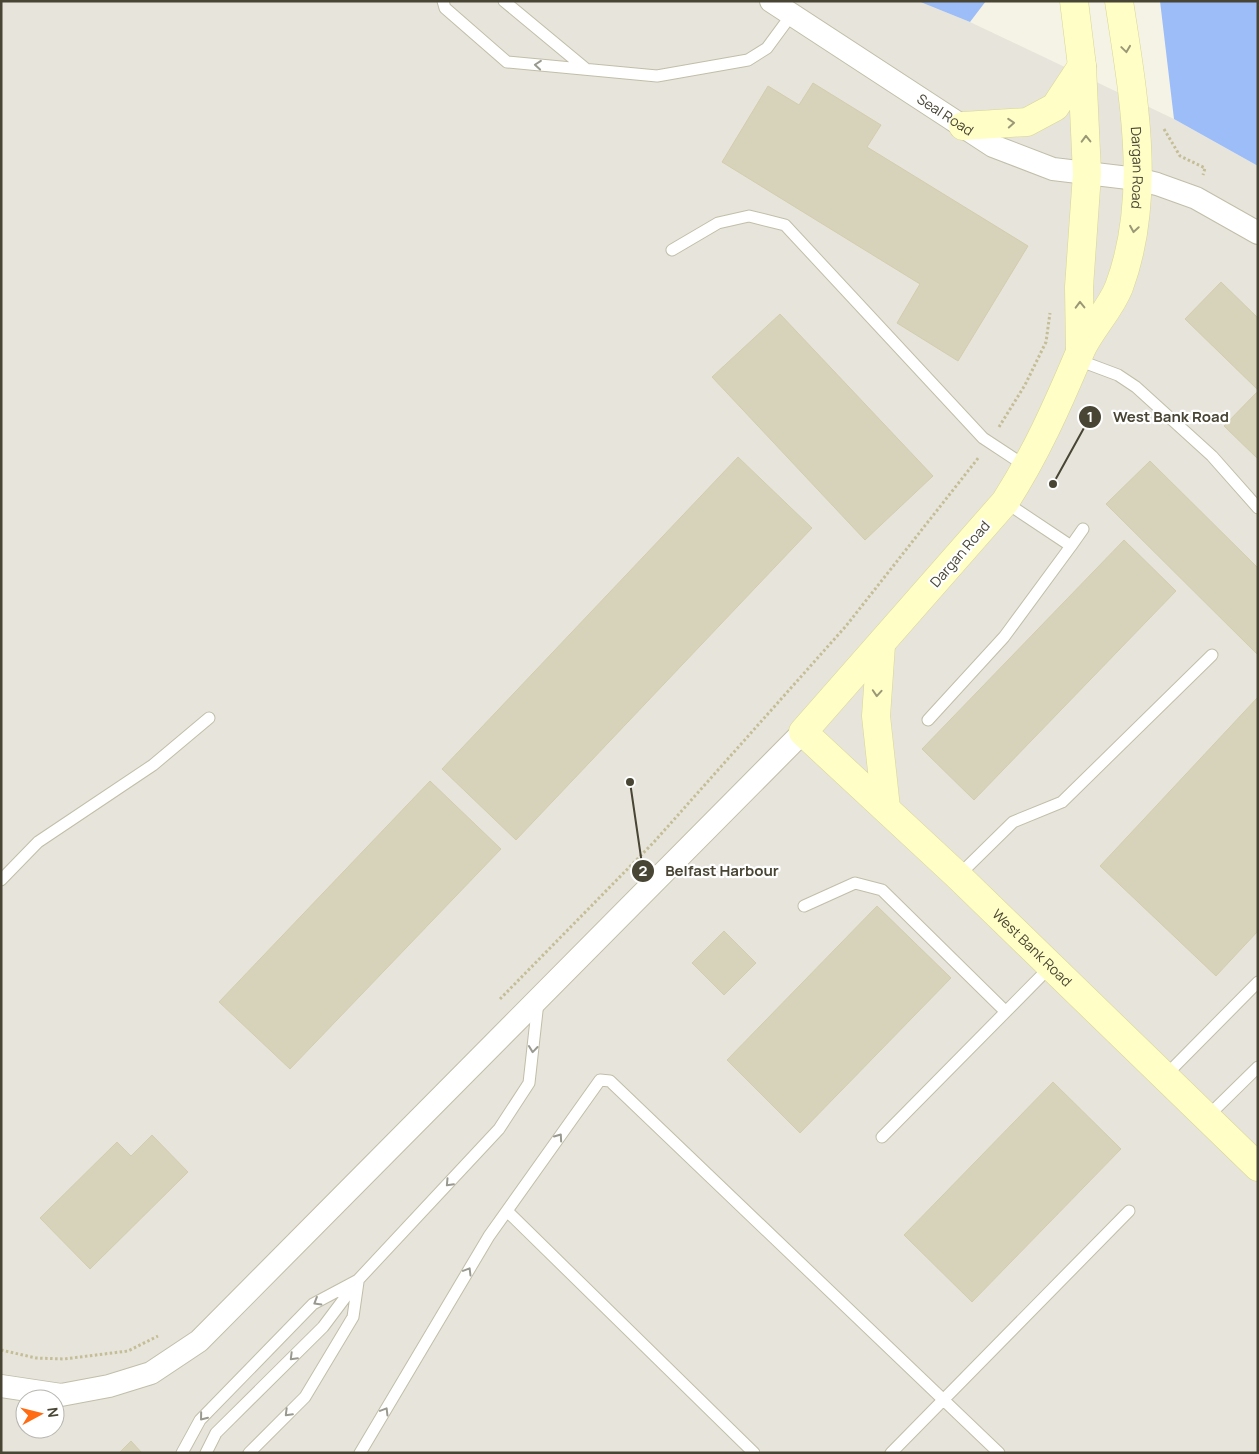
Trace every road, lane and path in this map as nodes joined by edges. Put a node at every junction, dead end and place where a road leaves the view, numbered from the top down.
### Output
1 (443, 1) edge
2 (504, 1) edge
3 (771, 1) edge
4 (1074, 1) edge
5 (1119, 1) edge
6 (792, 14) junction
7 (1082, 66) junction
8 (586, 69) junction
9 (1160, 122) dead end
10 (963, 126) junction
11 (1087, 174) junction
12 (1137, 179) junction
13 (1196, 198) junction
14 (1258, 233) edge
15 (672, 250) dead end
16 (1052, 303) dead end
17 (1079, 356) junction
18 (990, 443) junction
19 (1027, 467) junction
20 (1005, 502) junction
21 (1258, 508) edge
22 (1083, 529) dead end
23 (1071, 546) junction
24 (881, 645) junction
25 (1212, 655) dead end
26 (209, 718) dead end
27 (928, 720) dead end
28 (803, 732) junction
29 (886, 808) junction
30 (958, 876) junction
31 (1, 880) edge
32 (804, 906) dead end
33 (1051, 966) junction
34 (1258, 982) edge
35 (538, 1000) junction
36 (493, 1006) dead end
37 (1005, 1011) junction
38 (1258, 1066) edge
39 (1165, 1076) junction
40 (1207, 1117) junction
41 (882, 1137) dead end
42 (1258, 1167) edge
43 (507, 1211) junction
44 (1129, 1211) dead end
45 (358, 1280) junction
46 (161, 1335) dead end
47 (1, 1350) edge
48 (1, 1386) edge
49 (944, 1399) junction
50 (182, 1453) edge
51 (206, 1453) edge
52 (249, 1453) edge
53 (360, 1453) edge
54 (754, 1453) edge
55 (891, 1453) edge
56 (999, 1453) edge

8 -> 1 lane
2 - 8 lane
3 - 6 street, Seal Road
4 - 7 street, Dargan Road
5 -> 12 street, Dargan Road
6 - 8 lane
6 - 10 street, Seal Road
10 -> 7 street
11 -> 7 street, Dargan Road
9 - 13 path
10 - 11 street, Seal Road
11 - 12 street, Seal Road
17 -> 11 street, Dargan Road
12 - 13 street, Seal Road
12 -> 17 street, Dargan Road
13 - 14 street, Seal Road
15 - 18 lane
16 - 18 path
17 - 19 street, Dargan Road
17 - 21 lane
18 - 19 lane
18 - 36 path
19 - 20 street, Dargan Road
20 - 23 lane
20 - 24 street, Dargan Road
22 - 23 lane
23 - 27 lane
24 - 28 street, Dargan Road
24 -> 29 street
25 - 30 lane
26 - 31 lane
28 - 29 street, West Bank Road
28 - 35 street
29 - 30 street, West Bank Road
30 - 33 street, West Bank Road
32 - 37 lane
33 - 37 lane
33 - 39 street, West Bank Road
34 - 39 lane
35 -> 45 lane
35 - 48 street
37 - 41 lane
38 - 40 lane
39 - 40 street, West Bank Road
40 - 42 street, West Bank Road
43 -> 49 lane
53 -> 43 lane
43 - 54 lane
44 - 49 lane
45 -> 50 lane
45 -> 51 lane
45 -> 52 lane
46 - 47 path
49 - 55 lane
49 - 56 lane

